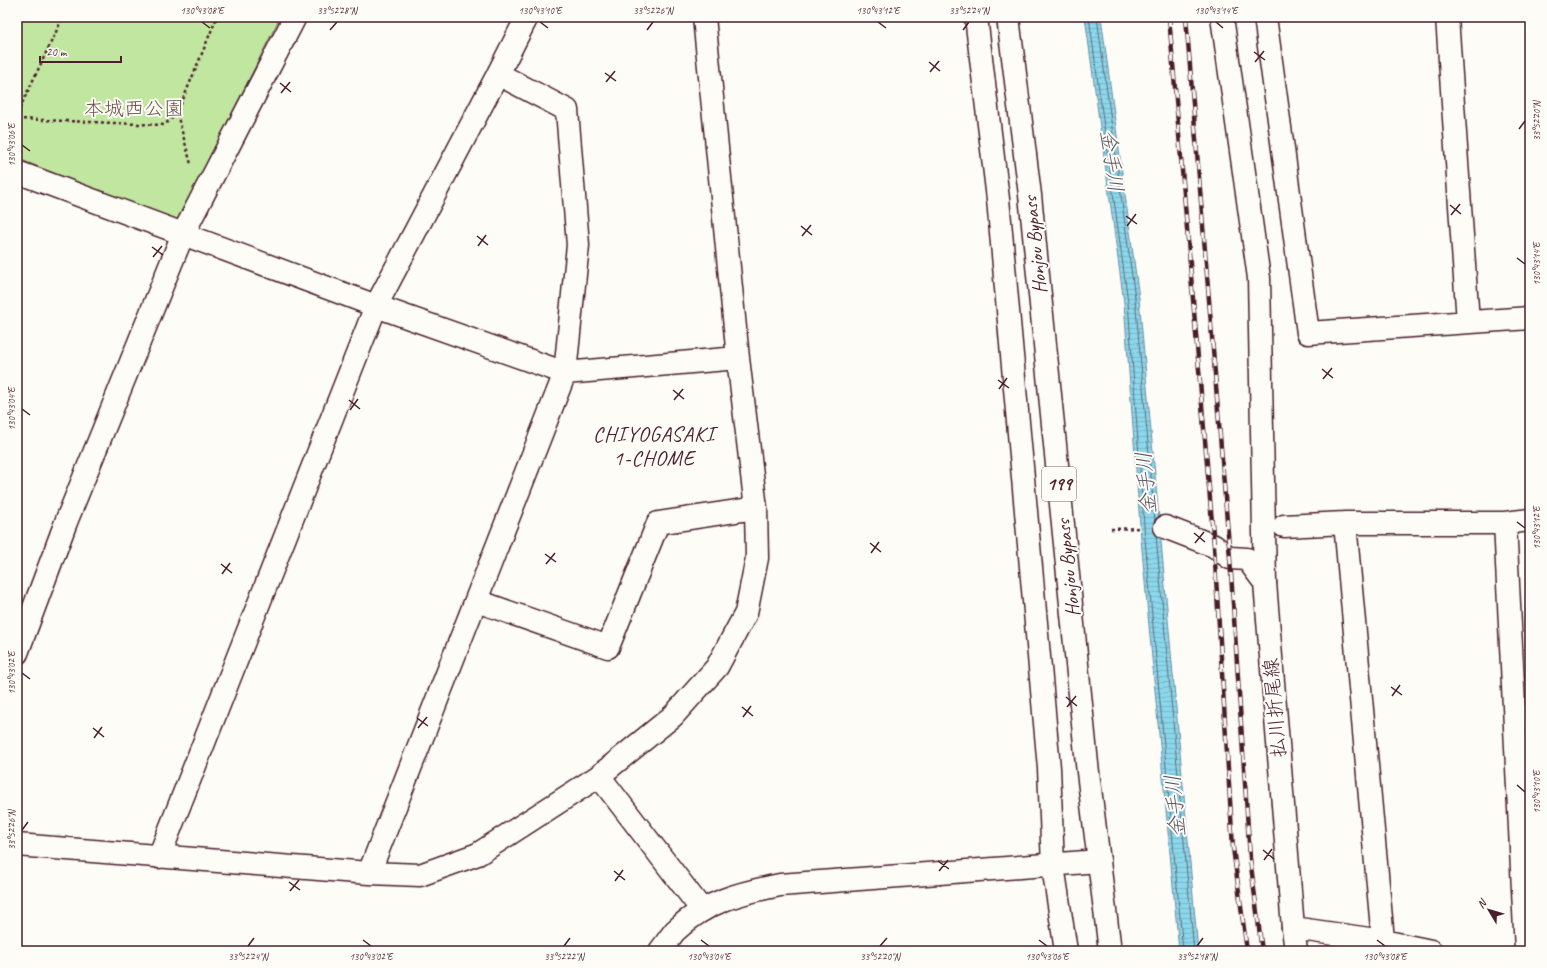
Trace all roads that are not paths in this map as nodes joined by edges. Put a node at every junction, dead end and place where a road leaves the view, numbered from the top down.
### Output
1 (295, 17) edge
2 (527, 17) edge
3 (704, 17) edge
4 (976, 17) edge
5 (1008, 17) edge
6 (1222, 17) edge
7 (1265, 17) edge
8 (1447, 17) edge
9 (498, 74) junction
10 (17, 172) edge
11 (184, 234) junction
12 (376, 306) junction
13 (1530, 318) edge
14 (1468, 322) junction
15 (738, 358) junction
16 (565, 373) junction
17 (756, 508) junction
18 (1530, 520) edge
19 (1345, 523) junction
20 (1505, 523) junction
21 (1284, 526) dead end
22 (1165, 527) road end
23 (1265, 583) junction
24 (476, 601) junction
25 (17, 653) edge
26 (599, 776) junction
27 (17, 845) edge
28 (159, 857) junction
29 (1099, 861) junction
30 (1053, 866) junction
31 (369, 873) junction
32 (702, 910) junction
33 (1293, 928) junction
34 (1384, 946) edge
35 (660, 951) edge
36 (1066, 951) edge
37 (1110, 951) edge
38 (1296, 951) edge
39 (1431, 951) edge
40 (1526, 951) edge

1 - 11 main road
2 - 9 main road
3 - 15 main road
4 - 30 main road, Honjou Bypass / 199
5 - 29 main road, Honjou Bypass / 199
6 - 23 main road, 払川折尾線
7 - 14 main road
8 - 14 main road
9 - 12 main road
9 - 16 main road
10 - 11 main road
11 - 12 main road
11 - 25 main road
12 - 16 main road
12 - 28 main road
13 - 14 main road
15 - 16 main road
15 - 17 main road
16 - 24 main road
17 - 24 main road
17 - 26 main road
18 - 20 main road
19 - 20 main road
19 - 21 main road
19 - 34 main road
20 - 40 main road
22 - 23 main road
23 - 33 main road, 払川折尾線
24 - 31 main road
26 - 31 main road
26 - 32 main road
27 - 28 main road
28 - 31 main road
29 - 30 main road
29 - 37 main road, Honjou Bypass / 199
30 - 32 main road
30 - 36 main road, Honjou Bypass / 199
32 - 35 main road
33 - 34 main road
33 - 38 main road, 払川折尾線
34 - 39 main road

